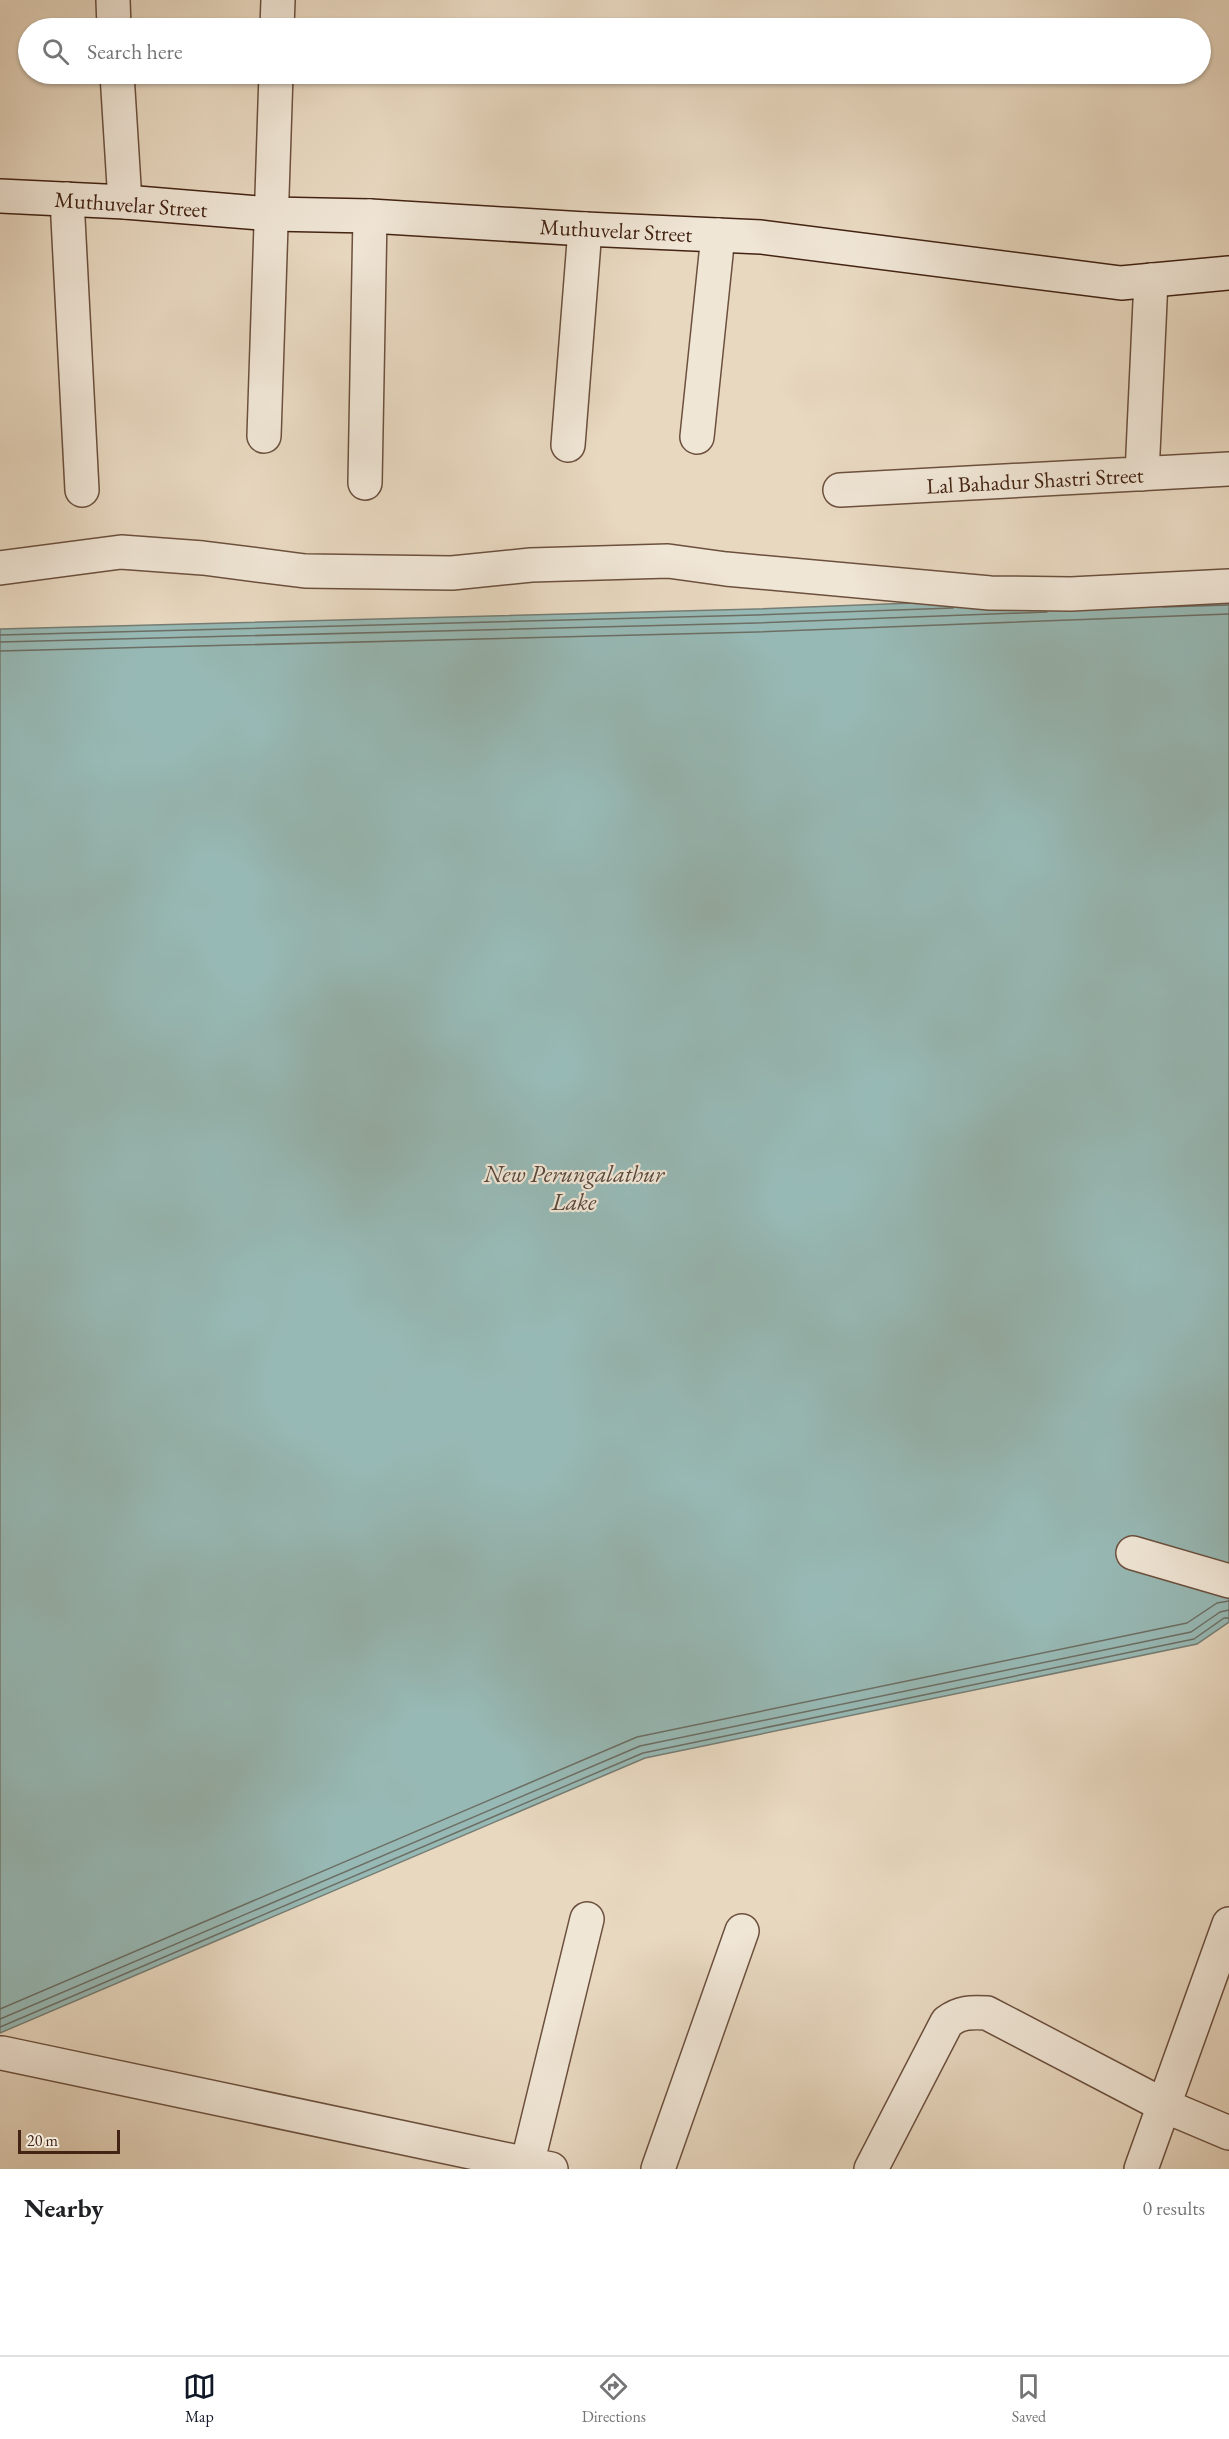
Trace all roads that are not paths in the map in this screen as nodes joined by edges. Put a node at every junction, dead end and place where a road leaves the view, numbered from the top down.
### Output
1 (113, 0) edge
2 (278, 0) edge
3 (114, 18) edge
4 (277, 18) edge
5 (118, 84) edge
6 (276, 84) edge
7 (0, 196) edge
8 (67, 199) junction
9 (125, 201) junction
10 (271, 214) junction
11 (370, 216) junction
12 (585, 229) junction
13 (718, 235) junction
14 (1229, 273) edge
15 (1151, 280) junction
16 (264, 436) dead end
17 (697, 437) dead end
18 (568, 445) dead end
19 (1229, 469) edge
20 (1142, 474) junction
21 (365, 483) dead end
22 (82, 490) dead end
23 (840, 490) dead end
24 (0, 568) edge
25 (1229, 586) edge
26 (1133, 1554) dead end
27 (1229, 1581) edge
28 (587, 1919) dead end
29 (1229, 1924) edge
30 (742, 1931) dead end
31 (2, 2053) dead end
32 (1165, 2106) junction
33 (1229, 2133) edge
34 (535, 2167) edge
35 (658, 2169) edge
36 (872, 2169) edge
37 (1141, 2169) edge

1 - 3 street
2 - 4 street
5 - 9 street
6 - 10 street
7 - 8 street, Muthuvelar Street
8 - 9 street, Muthuvelar Street
8 - 22 street
9 - 10 street, Muthuvelar Street
10 - 11 street, Muthuvelar Street
10 - 16 street
11 - 12 street, Muthuvelar Street
11 - 21 street
12 - 13 street, Muthuvelar Street
12 - 18 street
13 - 15 street, Muthuvelar Street
13 - 17 street
14 - 15 street, Muthuvelar Street
15 - 20 street
19 - 20 street, Lal Bahadur Shastri Street
20 - 23 street, Lal Bahadur Shastri Street
24 - 25 street
26 - 27 street
28 - 34 street
29 - 32 street
30 - 35 street
31 - 34 street
32 - 33 street
32 - 36 street
32 - 37 street

